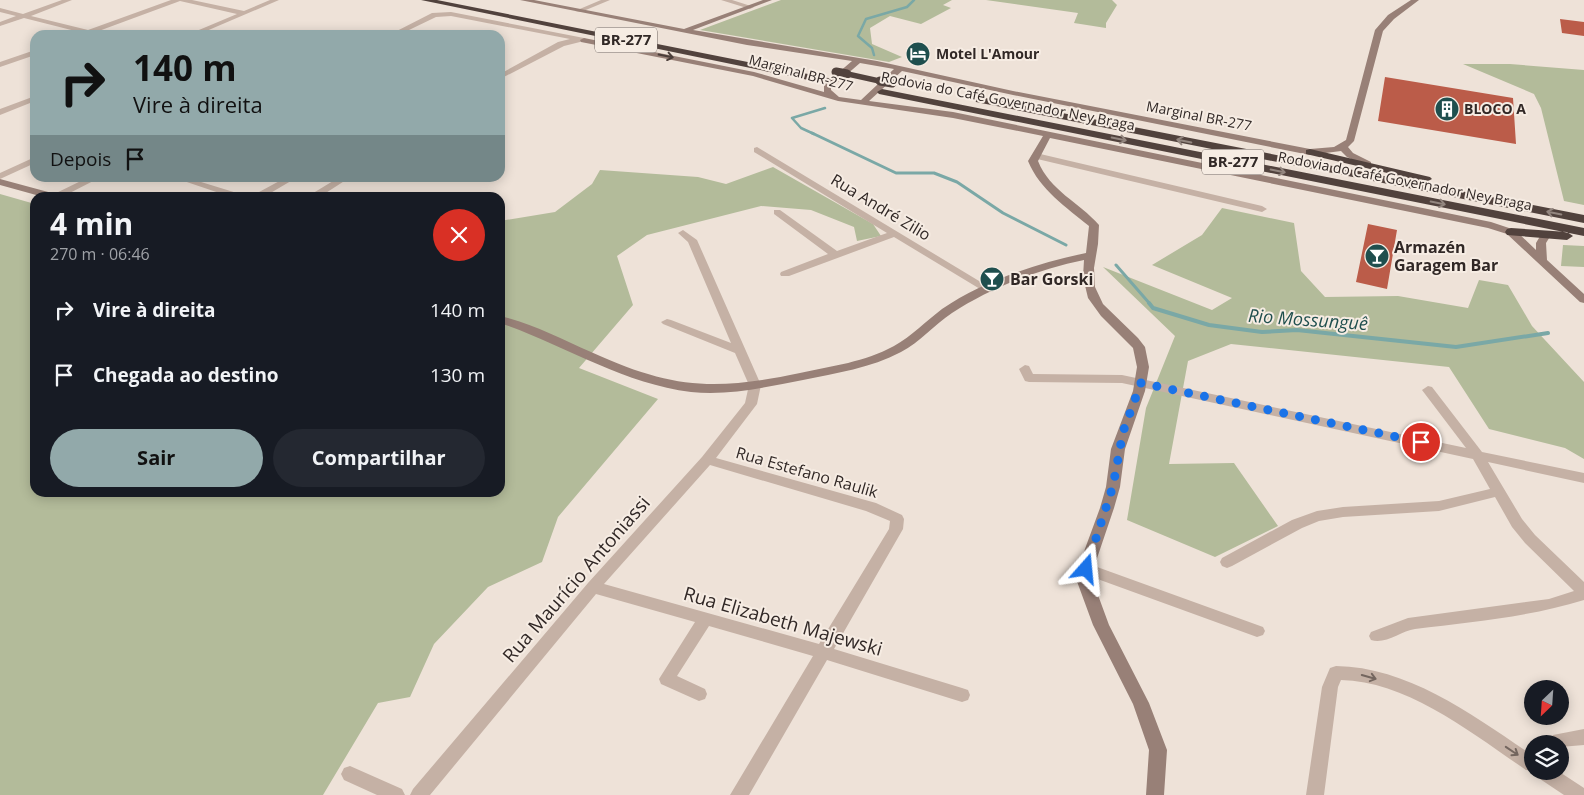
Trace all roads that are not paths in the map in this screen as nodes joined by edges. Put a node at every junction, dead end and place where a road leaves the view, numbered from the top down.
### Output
1 (69, 0) edge
2 (177, 0) edge
3 (182, 0) edge
4 (276, 0) edge
5 (425, 0) edge
6 (469, 0) edge
7 (523, 0) edge
8 (607, 0) edge
9 (724, 0) edge
10 (769, 0) edge
11 (1416, 0) edge
12 (750, 7) junction
13 (0, 10) edge
14 (579, 11) junction
15 (244, 13) junction
16 (24, 16) junction
17 (0, 24) edge
18 (553, 26) junction
19 (71, 30) edge
20 (96, 30) edge
21 (203, 30) edge
22 (404, 30) edge
23 (684, 31) junction
24 (584, 40) junction
25 (30, 54) edge
26 (858, 60) junction
27 (0, 65) edge
28 (807, 66) dead end
29 (900, 68) junction
30 (505, 74) edge
31 (830, 74) junction
32 (878, 87) junction
33 (838, 98) junction
34 (30, 100) edge
35 (862, 103) junction
36 (0, 112) edge
37 (1048, 134) junction
38 (1343, 147) junction
39 (757, 150) dead end
40 (1310, 152) junction
41 (1036, 156) junction
42 (30, 162) edge
43 (1368, 164) junction
44 (0, 176) edge
45 (0, 182) edge
46 (86, 182) edge
47 (193, 182) edge
48 (283, 182) edge
49 (337, 182) edge
50 (39, 192) edge
51 (67, 192) edge
52 (226, 192) edge
53 (265, 192) edge
54 (320, 192) edge
55 (1524, 208) junction
56 (1262, 209) dead end
57 (777, 212) dead end
58 (1584, 219) edge
59 (1511, 232) junction
60 (1584, 232) edge
61 (682, 233) dead end
62 (895, 233) junction
63 (1546, 235) junction
64 (1584, 236) edge
65 (836, 255) junction
66 (1089, 256) junction
67 (1542, 260) junction
68 (785, 274) dead end
69 (989, 290) junction
70 (1584, 300) edge
71 (505, 321) edge
72 (667, 322) dead end
73 (739, 350) junction
74 (1025, 369) dead end
75 (1141, 383) junction
76 (755, 385) junction
77 (1428, 390) dead end
78 (1477, 454) junction
79 (707, 460) junction
80 (1584, 478) edge
81 (1498, 492) junction
82 (1227, 562) dead end
83 (1086, 569) junction
84 (593, 587) junction
85 (1584, 593) edge
86 (704, 618) junction
87 (1257, 631) dead end
88 (1377, 636) dead end
89 (823, 652) junction
90 (698, 694) dead end
91 (962, 695) dead end
92 (1584, 737) edge
93 (1569, 739) edge
94 (1524, 759) edge
95 (350, 774) dead end
96 (1556, 780) edge
97 (396, 795) edge
98 (420, 795) edge
99 (739, 795) edge
100 (1155, 795) edge
101 (1315, 795) edge
102 (1579, 795) edge

1 - 16 street
2 - 20 street
3 - 15 street
4 - 15 street
5 - 18 highway, Rodovia do Café Governador Ney Braga / BR-277
6 - 28 highway, BR-277
7 - 14 street, Marginal BR-277
8 - 14 street
9 - 12 street
10 - 12 street
11 - 38 street
12 - 23 street
13 - 16 street
14 - 23 street, Marginal BR-277
15 - 21 street
16 - 17 street
16 - 19 street
18 - 24 highway
18 - 31 highway, Rodovia do Café Governador Ney Braga / BR-277
22 - 24 street
23 - 26 street, Marginal BR-277
24 - 30 street
24 -> 33 street, Marginal BR-277
25 - 27 street
26 - 29 street, Marginal BR-277
26 - 33 street
29 - 35 street
29 - 40 street, Marginal BR-277
31 - 32 highway, Rodovia do Café Governador Ney Braga / BR-277, bridge
31 - 32 highway, Rodovia do Café Governador Ney Braga / BR-277
55 -> 32 highway, Rodovia do Café Governador Ney Braga / BR-277, bridge
32 -> 60 highway, Rodovia do Café Governador Ney Braga / BR-277
33 - 35 street, Marginal BR-277
34 - 36 street
35 - 37 street, Marginal BR-277
37 - 41 street
37 - 59 street, Marginal BR-277
38 - 40 street, Marginal BR-277
38 - 43 street
39 - 62 street, Rua André Zilio
40 - 43 highway
41 - 56 street
41 - 66 street
42 - 44 street
43 - 55 highway
45 - 50 street
46 - 51 street
47 - 52 street
48 - 53 street
49 - 54 street
58 -> 55 highway, Rodovia do Café Governador Ney Braga / BR-277
57 - 65 street
59 - 63 highway
59 - 67 street
61 - 73 street
62 - 65 street
62 - 69 street, Rua André Zilio
63 - 64 highway
63 - 67 street
65 - 68 street
66 - 69 street
66 - 75 street
67 - 70 street
69 - 76 street
71 - 76 street
72 - 73 street
73 - 76 street
74 - 75 street
75 - 78 street
75 - 83 street
76 - 79 street, Rua Maurício Antoniassi
77 - 78 street
78 - 80 street
78 - 81 street
79 - 84 street, Rua Maurício Antoniassi
79 - 89 street, Rua Estefano Raulik
81 - 82 street
81 - 85 street
83 - 87 street
83 - 100 street
84 - 86 street, Rua Elizabeth Majewski
84 - 98 street, Rua Maurício Antoniassi
85 - 88 street
86 - 89 street, Rua Elizabeth Majewski
86 - 90 street
89 - 91 street, Rua Elizabeth Majewski
89 - 99 street
92 - 93 street
101 -> 94 street
95 - 97 street
96 - 102 street

